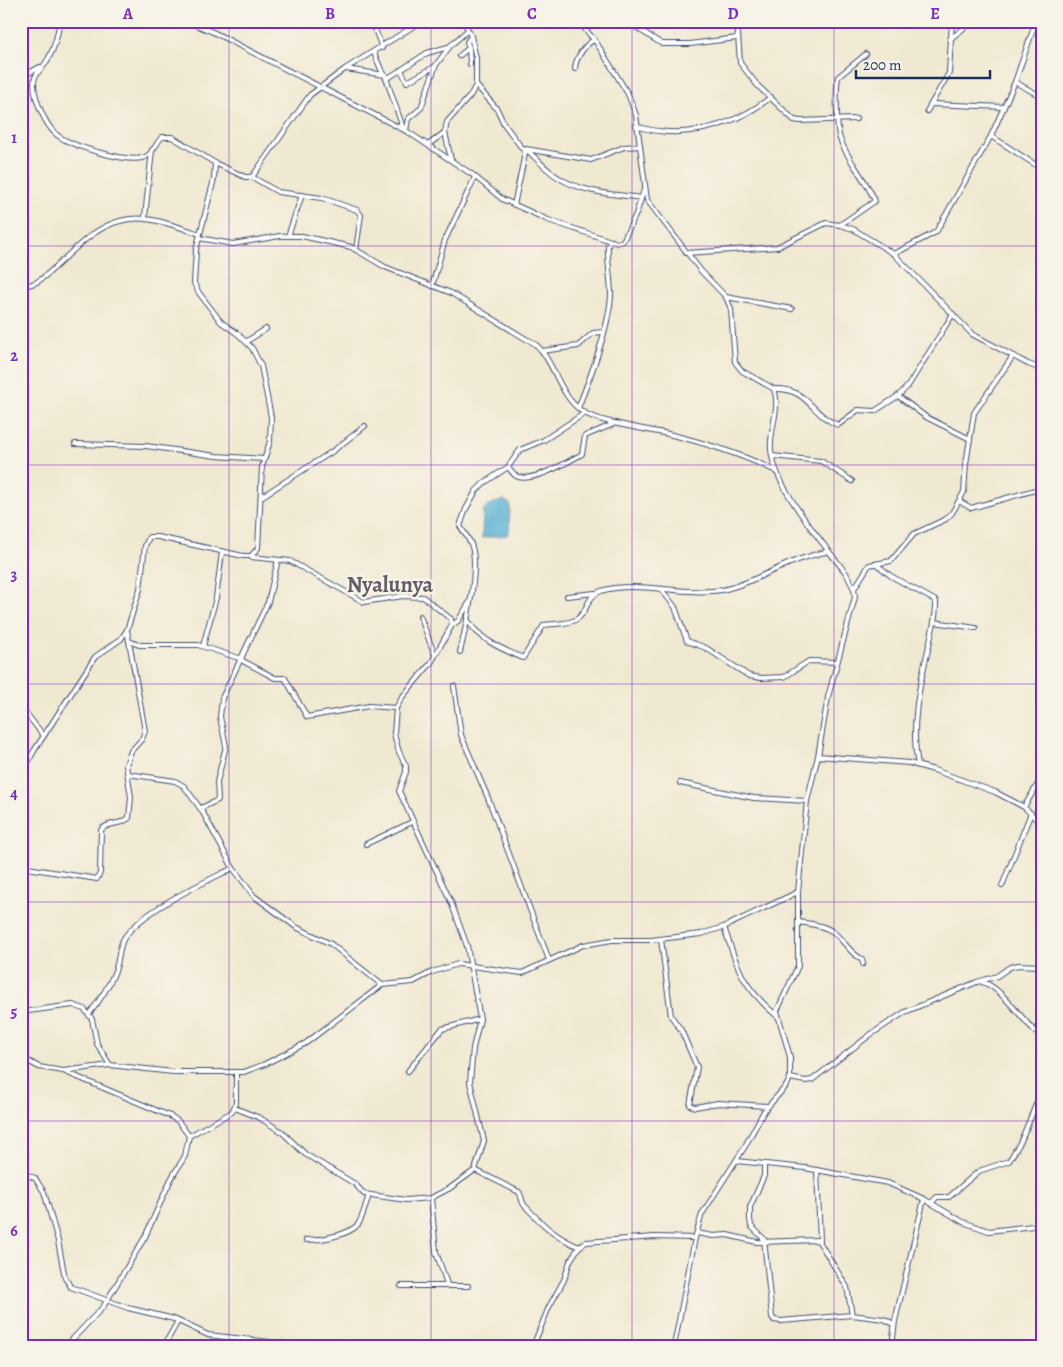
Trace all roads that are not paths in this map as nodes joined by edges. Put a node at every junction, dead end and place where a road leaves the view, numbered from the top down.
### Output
1 (60, 21) edge
2 (186, 21) edge
3 (372, 21) edge
4 (422, 21) edge
5 (464, 21) edge
6 (578, 21) edge
7 (626, 21) edge
8 (737, 21) edge
9 (952, 21) edge
10 (973, 21) edge
11 (1036, 21) edge
12 (468, 30) junction
13 (471, 36) junction
14 (737, 38) junction
15 (950, 39) junction
16 (594, 40) junction
17 (450, 46) junction
18 (382, 48) junction
19 (469, 48) junction
20 (374, 53) junction
21 (866, 54) dead end
22 (459, 56) dead end
23 (470, 64) dead end
24 (44, 65) junction
25 (436, 65) junction
26 (345, 69) junction
27 (575, 69) dead end
28 (401, 70) junction
29 (21, 77) edge
30 (386, 77) junction
31 (1015, 82) junction
32 (476, 85) junction
33 (319, 88) junction
34 (771, 97) junction
35 (1042, 97) edge
36 (931, 104) junction
37 (1004, 107) junction
38 (926, 111) dead end
39 (856, 118) dead end
40 (837, 120) junction
41 (636, 126) junction
42 (406, 131) junction
43 (445, 132) junction
44 (991, 136) junction
45 (428, 145) junction
46 (640, 146) junction
47 (152, 150) junction
48 (525, 150) junction
49 (451, 160) junction
50 (215, 163) junction
51 (1042, 169) edge
52 (252, 177) junction
53 (475, 177) junction
54 (644, 190) junction
55 (302, 195) junction
56 (641, 198) junction
57 (514, 205) junction
58 (145, 217) junction
59 (840, 224) junction
60 (200, 236) junction
61 (288, 236) junction
62 (612, 241) junction
63 (356, 250) junction
64 (686, 253) junction
65 (894, 254) junction
66 (21, 284) edge
67 (432, 286) junction
68 (726, 297) junction
69 (792, 309) dead end
70 (953, 314) junction
71 (266, 329) dead end
72 (603, 332) junction
73 (248, 341) junction
74 (542, 351) junction
75 (1013, 356) junction
76 (1042, 369) edge
77 (774, 389) junction
78 (898, 396) junction
79 (578, 408) junction
80 (585, 413) junction
81 (617, 422) junction
82 (365, 426) dead end
83 (970, 438) junction
84 (75, 444) dead end
85 (772, 456) junction
86 (264, 458) junction
87 (508, 467) junction
88 (776, 471) junction
89 (852, 481) dead end
90 (1042, 488) edge
91 (261, 497) junction
92 (959, 501) junction
93 (830, 551) junction
94 (222, 552) junction
95 (251, 556) junction
96 (278, 560) junction
97 (876, 564) junction
98 (661, 589) junction
99 (854, 589) junction
100 (596, 593) junction
101 (566, 596) dead end
102 (469, 603) junction
103 (420, 616) dead end
104 (467, 619) junction
105 (934, 622) junction
106 (452, 625) junction
107 (976, 628) dead end
108 (128, 630) junction
109 (129, 641) junction
110 (204, 646) junction
111 (460, 652) dead end
112 (434, 654) junction
113 (242, 659) junction
114 (837, 662) junction
115 (454, 686) dead end
116 (21, 707) edge
117 (396, 708) junction
118 (44, 736) junction
119 (818, 756) junction
120 (918, 765) junction
121 (128, 774) junction
122 (21, 775) edge
123 (1042, 778) edge
124 (680, 783) dead end
125 (807, 801) junction
126 (1024, 807) junction
127 (200, 808) junction
128 (1031, 814) junction
129 (412, 822) junction
130 (1042, 825) edge
131 (366, 844) dead end
132 (21, 867) edge
133 (233, 868) junction
134 (1002, 886) dead end
135 (798, 892) junction
136 (799, 922) junction
137 (724, 927) junction
138 (661, 939) junction
139 (549, 960) junction
140 (863, 964) dead end
141 (471, 966) junction
142 (1042, 966) edge
143 (977, 982) junction
144 (382, 985) junction
145 (21, 1012) edge
146 (89, 1014) junction
147 (777, 1016) junction
148 (480, 1019) junction
149 (1042, 1037) edge
150 (21, 1050) edge
151 (110, 1065) junction
152 (63, 1071) junction
153 (408, 1071) dead end
154 (236, 1074) junction
155 (790, 1078) junction
156 (1042, 1090) edge
157 (768, 1106) junction
158 (235, 1108) junction
159 (189, 1136) junction
160 (736, 1161) junction
161 (764, 1165) junction
162 (475, 1170) junction
163 (817, 1170) junction
164 (21, 1173) edge
165 (369, 1195) junction
166 (431, 1198) junction
167 (924, 1199) junction
168 (931, 1203) junction
169 (1042, 1225) edge
170 (696, 1235) junction
171 (306, 1240) dead end
172 (820, 1241) junction
173 (764, 1242) junction
174 (579, 1247) junction
175 (447, 1284) junction
176 (401, 1286) dead end
177 (468, 1286) dead end
178 (107, 1300) junction
179 (852, 1315) junction
180 (178, 1321) junction
181 (894, 1324) junction
182 (279, 1345) edge
183 (66, 1346) edge
184 (164, 1346) edge
185 (305, 1346) edge
186 (533, 1346) edge
187 (674, 1346) edge
188 (892, 1346) edge

1 - 24 street
2 - 33 street
3 - 18 street
4 - 18 street
5 - 12 street
6 - 16 street
7 - 14 street
8 - 14 street
9 - 15 street
10 - 15 street
11 - 31 street
12 - 13 street
12 - 17 street
13 - 19 street
13 - 32 street
14 - 34 street
15 - 36 street
16 - 27 street
16 - 41 street
17 - 25 street
17 - 28 street
18 - 20 street
19 - 22 street
19 - 23 street
20 - 26 street
20 - 30 street
21 - 40 street
24 - 29 street
24 - 47 street
25 - 28 street
25 - 42 street
26 - 30 street
26 - 33 street
28 - 30 street
30 - 42 street
31 - 35 street
31 - 37 street
32 - 43 street
32 - 48 street
33 - 42 street
33 - 52 street
34 - 40 street
34 - 41 street
36 - 37 street
36 - 38 street
37 - 44 street
39 - 40 street
40 - 59 street
41 - 46 street
42 - 45 street
43 - 45 street
43 - 49 street
44 - 51 street
44 - 65 street
45 - 49 street
46 - 48 street
46 - 54 street
47 - 50 street
47 - 58 street
48 - 56 street
48 - 57 street
49 - 53 street
50 - 52 street
50 - 60 street
52 - 55 street
53 - 57 street
53 - 67 street
54 - 56 street
54 - 64 street
55 - 61 street
55 - 63 street
56 - 62 street
57 - 62 street
58 - 60 street
58 - 66 street
59 - 64 street
59 - 65 street
60 - 61 street
60 - 73 street
61 - 63 street
62 - 72 street
63 - 67 street
64 - 68 street
65 - 70 street
67 - 74 street
68 - 69 street
68 - 77 street
70 - 75 street
70 - 78 street
71 - 73 street
72 - 74 street
72 - 79 street
73 - 86 street
74 - 79 street
75 - 76 street
75 - 83 street
77 - 78 street
77 - 85 street
78 - 83 street
79 - 80 street
80 - 81 street
80 - 87 street
81 - 87 street
81 - 88 street
82 - 91 street
83 - 92 street
84 - 86 street
85 - 88 street
85 - 89 street
86 - 91 street
87 - 102 street
88 - 93 street
90 - 92 street
91 - 95 street
92 - 97 street
93 - 98 street
93 - 99 street
94 - 95 street
94 - 108 street
94 - 110 street
95 - 96 street
96 - 106 street
96 - 113 street
97 - 99 street
97 - 105 street
98 - 100 street
98 - 114 street
99 - 114 street
100 - 101 street
100 - 104 street
102 - 104 street
102 - 106 street
103 - 112 street
104 - 111 street
105 - 107 street
105 - 120 street
106 - 112 street
108 - 109 street
108 - 118 street
109 - 110 street
109 - 121 street
110 - 113 street
112 - 117 street
113 - 117 street
113 - 127 street
114 - 119 street
115 - 139 street
116 - 118 street
117 - 129 street
118 - 122 street
119 - 120 street
119 - 125 street
120 - 126 street
121 - 127 street
121 - 132 street
123 - 126 street
124 - 125 street
125 - 135 street
126 - 128 street
127 - 133 street
128 - 130 street
128 - 134 street
129 - 131 street
129 - 141 street
133 - 144 street
133 - 146 street
135 - 136 street
135 - 137 street
136 - 140 street
136 - 147 street
137 - 138 street
137 - 147 street
138 - 139 street
138 - 157 street
139 - 141 street
141 - 144 street
141 - 148 street
142 - 143 street
143 - 149 street
143 - 155 street
144 - 154 street
145 - 146 street
146 - 151 street
147 - 155 street
148 - 153 street
148 - 162 street
150 - 152 street
151 - 152 street
151 - 154 street
152 - 159 street
154 - 158 street
155 - 157 street
156 - 168 street
157 - 160 street
158 - 159 street
158 - 165 street
159 - 178 street
160 - 161 street
160 - 170 street
161 - 163 street
161 - 173 street
162 - 166 street
162 - 174 street
163 - 167 street
163 - 172 street
164 - 178 street
165 - 166 street
165 - 171 street
166 - 175 street
167 - 168 street
167 - 181 street
168 - 169 street
170 - 173 street
170 - 174 street
170 - 187 street
172 - 173 street
172 - 179 street
173 - 179 street
174 - 186 street
175 - 176 street
175 - 177 street
178 - 180 street
178 - 183 street
179 - 181 street
180 - 182 street
180 - 184 street
181 - 188 street
182 - 185 street

